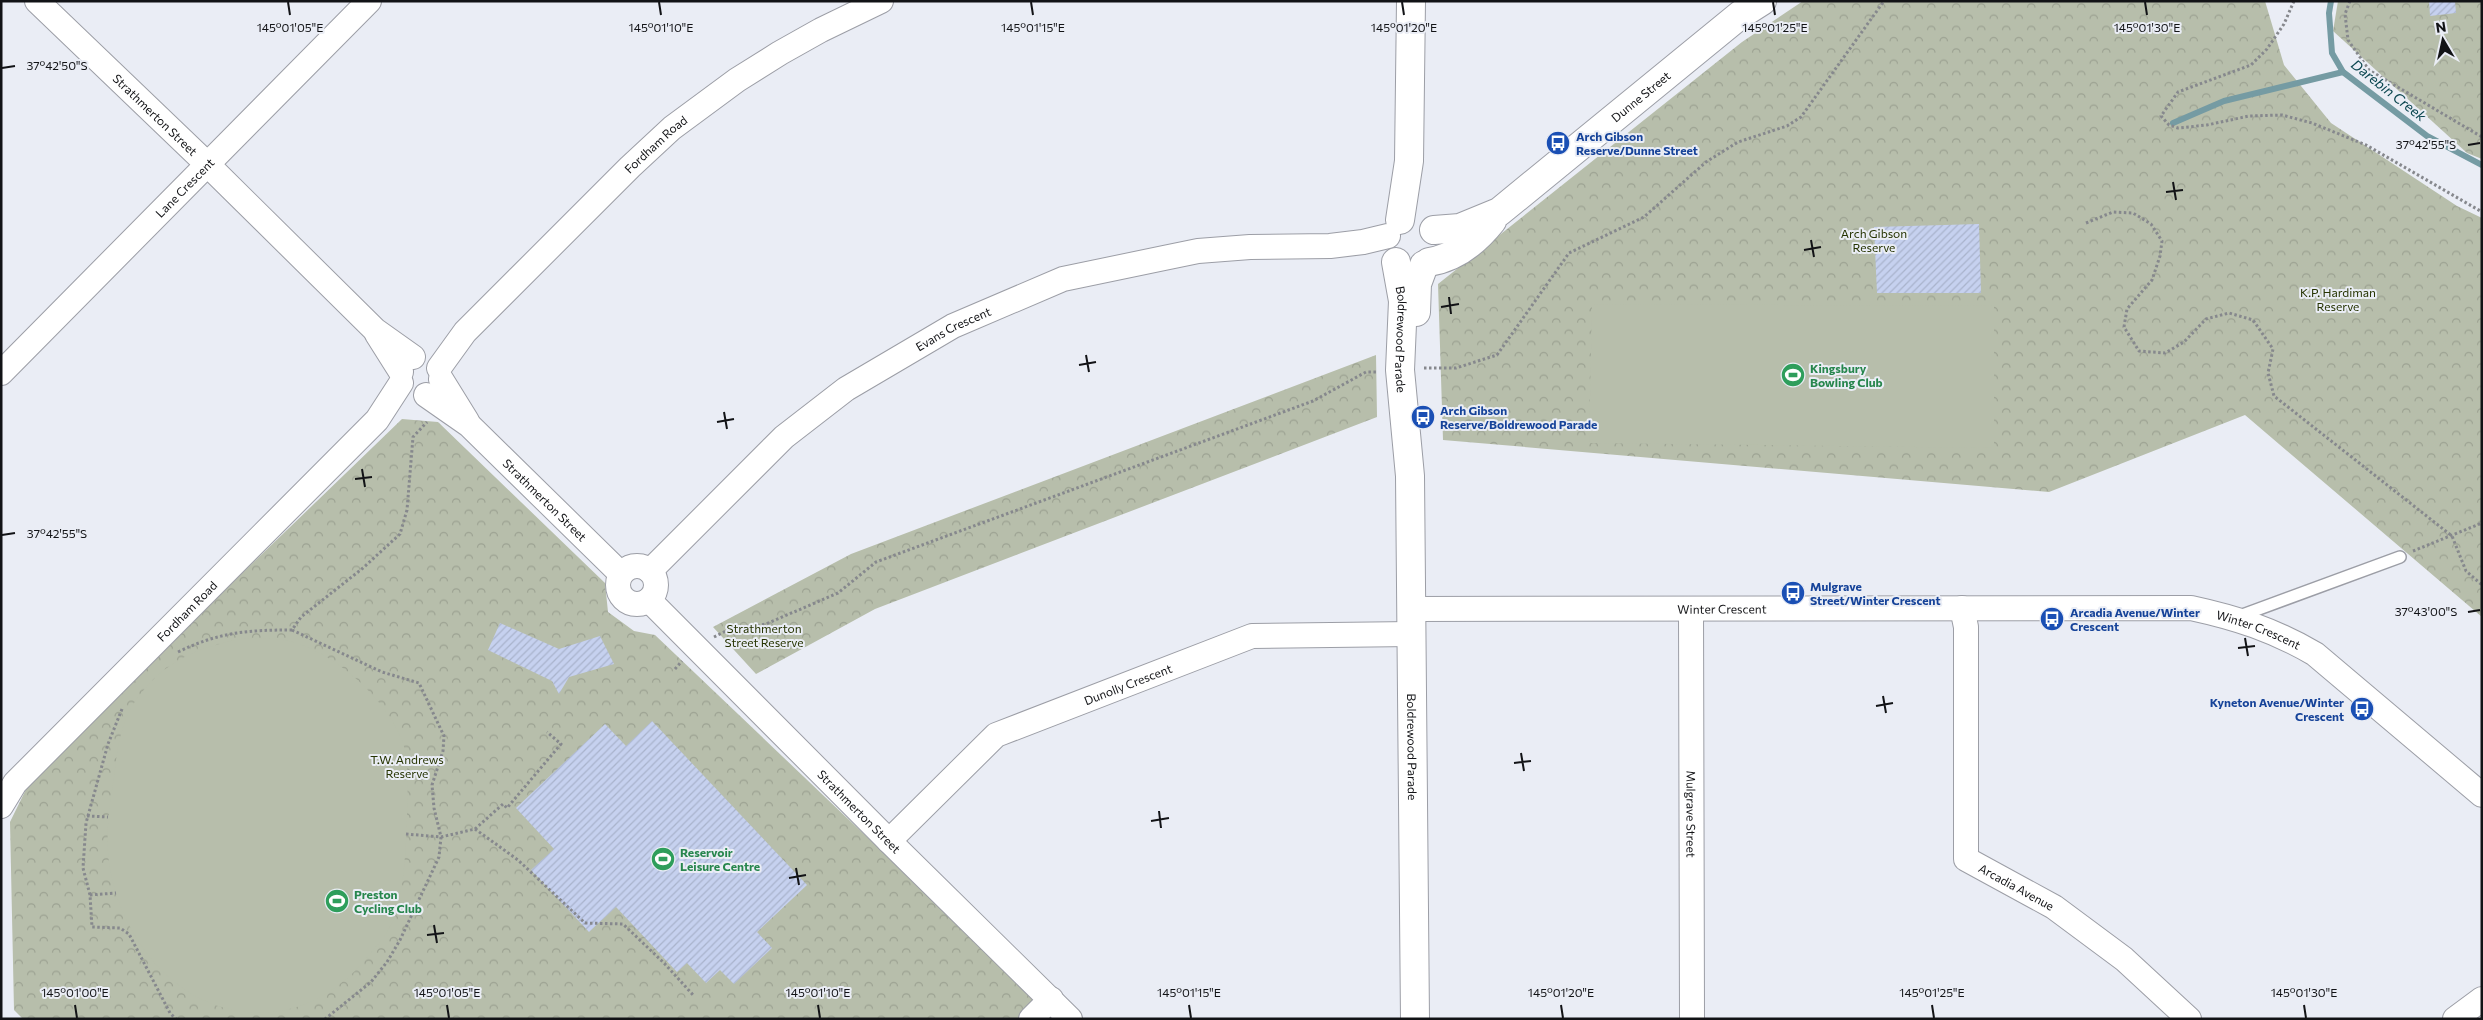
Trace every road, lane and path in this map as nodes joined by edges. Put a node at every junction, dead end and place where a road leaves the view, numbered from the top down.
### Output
1 (369, 1) edge
2 (1411, 1) edge
3 (1762, 1) edge
4 (1884, 1) edge
5 (2294, 1) edge
6 (2350, 1) edge
7 (40, 2) edge
8 (873, 3) edge
9 (2482, 137) edge
10 (207, 164) junction
11 (1499, 212) junction
12 (2482, 212) edge
13 (2086, 223) dead end
14 (1405, 237) junction
15 (1426, 263) junction
16 (1409, 369) junction
17 (1, 373) edge
18 (423, 379) junction
19 (2482, 523) edge
20 (2452, 536) junction
21 (2400, 557) joint
22 (650, 571) junction
23 (621, 574) junction
24 (2482, 585) edge
25 (650, 600) junction
26 (1962, 608) junction
27 (1691, 609) junction
28 (2236, 617) junction
29 (1412, 621) junction
30 (292, 630) junction
31 (694, 646) junction
32 (176, 653) dead end
33 (675, 669) dead end
34 (124, 704) dead end
35 (547, 732) dead end
36 (2482, 795) edge
37 (1, 806) edge
38 (87, 816) junction
39 (108, 817) dead end
40 (475, 829) junction
41 (406, 834) dead end
42 (441, 837) junction
43 (889, 842) junction
44 (116, 893) dead end
45 (90, 895) junction
46 (694, 996) dead end
47 (1051, 998) junction
48 (2482, 998) edge
49 (176, 1019) edge
50 (325, 1019) edge
51 (1031, 1019) edge
52 (1070, 1019) edge
53 (1415, 1019) edge
54 (1692, 1019) edge
55 (2189, 1019) edge
56 (2455, 1019) edge

1 - 10 street, Lane Crescent
2 - 14 main road, Boldrewood Parade
3 - 11 main road, Dunne Street
4 - 16 path
5 - 12 path
6 - 9 path
7 - 10 street, Strathmerton Street
8 - 18 street, Fordham Road
10 - 17 street, Lane Crescent
10 - 18 street, Strathmerton Street
11 - 14 main road, Dunne Street
11 - 15 main road, Dunne Street
13 - 20 path
14 - 15 main road, Dunne Street
14 - 15 main road, Boldrewood Parade
14 - 16 main road, Boldrewood Parade
14 - 22 street, Evans Crescent
15 - 16 main road, Boldrewood Parade
16 - 29 main road, Boldrewood Parade
16 - 31 path
18 - 23 street, Strathmerton Street
18 - 30 path
18 - 37 street, Fordham Road
19 - 20 path
20 - 21 path
20 - 24 path
21 - 28 lane
22 - 23 street
22 - 25 street
23 - 25 street
25 - 31 street, Strathmerton Street
26 - 27 street, Winter Crescent
26 - 28 street, Winter Crescent
26 - 55 street, Arcadia Avenue
27 - 29 street, Winter Crescent
27 - 54 street, Mulgrave Street
28 - 36 street, Winter Crescent
29 - 43 street, Dunolly Crescent
29 - 53 main road, Boldrewood Parade
30 - 32 path
30 - 42 path
31 - 33 path
31 - 43 street, Strathmerton Street
34 - 38 path
35 - 40 path
38 - 39 path
38 - 45 path
40 - 42 path
40 - 46 path
41 - 42 path
42 - 50 path
43 - 47 street, Strathmerton Street
44 - 45 path
45 - 49 path
47 - 51 street
47 - 52 street, Strathmerton Street
48 - 56 street

